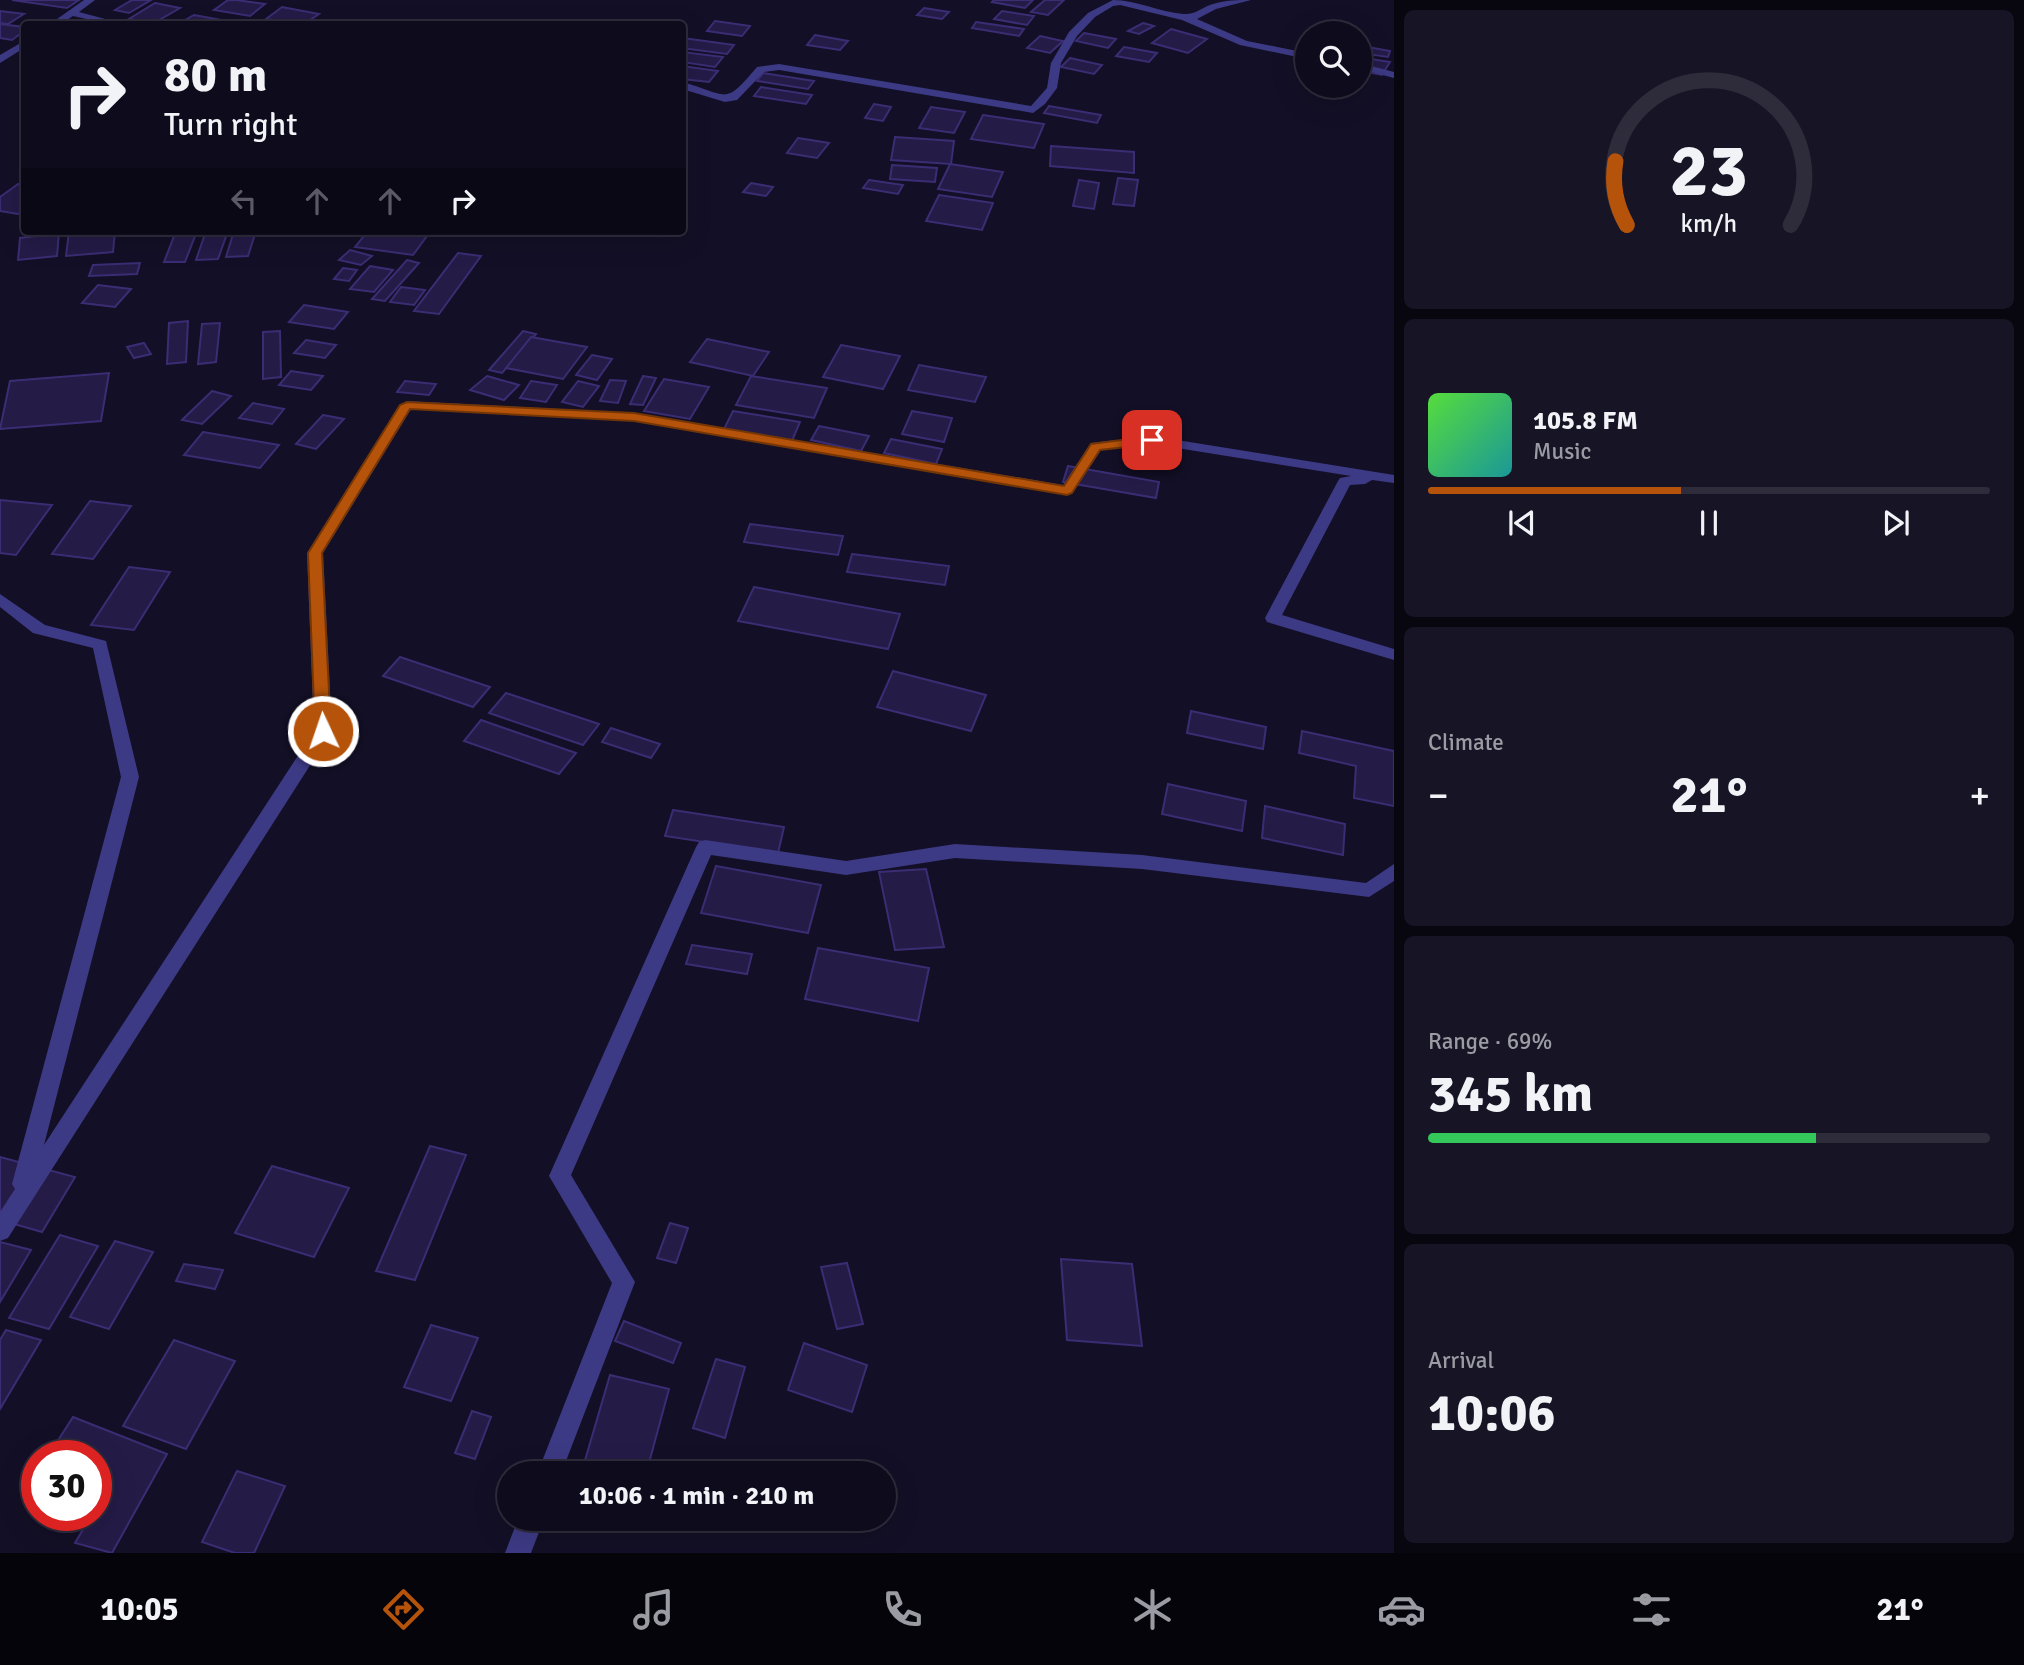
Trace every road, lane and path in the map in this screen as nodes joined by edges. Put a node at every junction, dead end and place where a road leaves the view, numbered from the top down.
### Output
1 (90, 0) edge
2 (1246, 0) edge
3 (73, 13) junction
4 (1183, 17) junction
5 (60, 21) edge
6 (106, 21) edge
7 (21, 46) edge
8 (1295, 54) edge
9 (0, 60) edge
10 (1372, 69) edge
11 (1394, 75) edge
12 (686, 86) edge
13 (1394, 479) edge
14 (0, 599) edge
15 (1394, 656) edge
16 (1394, 871) edge
17 (19, 1199) junction
18 (0, 1231) edge
19 (554, 1461) edge
20 (526, 1531) edge
21 (518, 1553) edge

1 - 3 street
2 - 4 street
3 - 5 street
3 - 6 street
4 - 8 street
4 - 12 street
7 - 9 street
10 - 11 street
13 - 15 street
13 - 17 street
14 - 17 street
16 - 19 street
17 - 18 street
20 - 21 street

